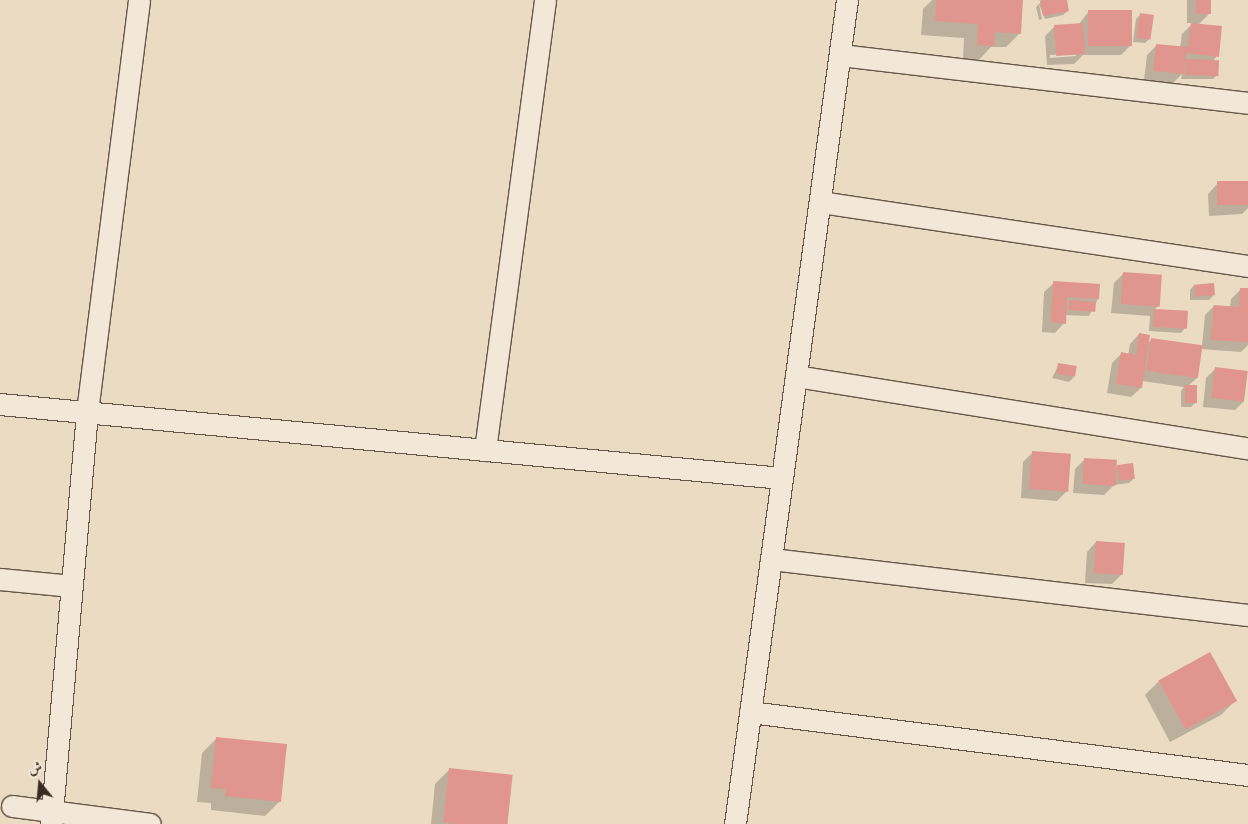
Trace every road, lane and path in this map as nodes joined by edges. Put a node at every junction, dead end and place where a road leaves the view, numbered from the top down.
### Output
1 (139, 0) edge
2 (545, 0) edge
3 (847, 0) edge
4 (840, 56) junction
5 (1248, 103) edge
6 (820, 202) junction
7 (1248, 266) edge
8 (796, 376) junction
9 (0, 404) edge
10 (87, 412) junction
11 (1248, 448) edge
12 (485, 450) junction
13 (782, 478) junction
14 (771, 558) junction
15 (0, 579) edge
16 (72, 586) junction
17 (1248, 615) edge
18 (750, 712) junction
19 (1248, 775) edge
20 (12, 806) dead end
21 (52, 818) edge
22 (150, 824) edge
23 (735, 824) edge

1 - 10 street
2 - 12 street
3 - 4 street
4 - 5 street
4 - 6 street
6 - 7 street
6 - 8 street
8 - 11 street
8 - 13 street
9 - 10 street
10 - 12 street
10 - 16 street
12 - 13 street
13 - 14 street
14 - 17 street
14 - 18 street
15 - 16 street
16 - 21 street
18 - 19 street
18 - 23 street
20 - 21 street
21 - 22 street

